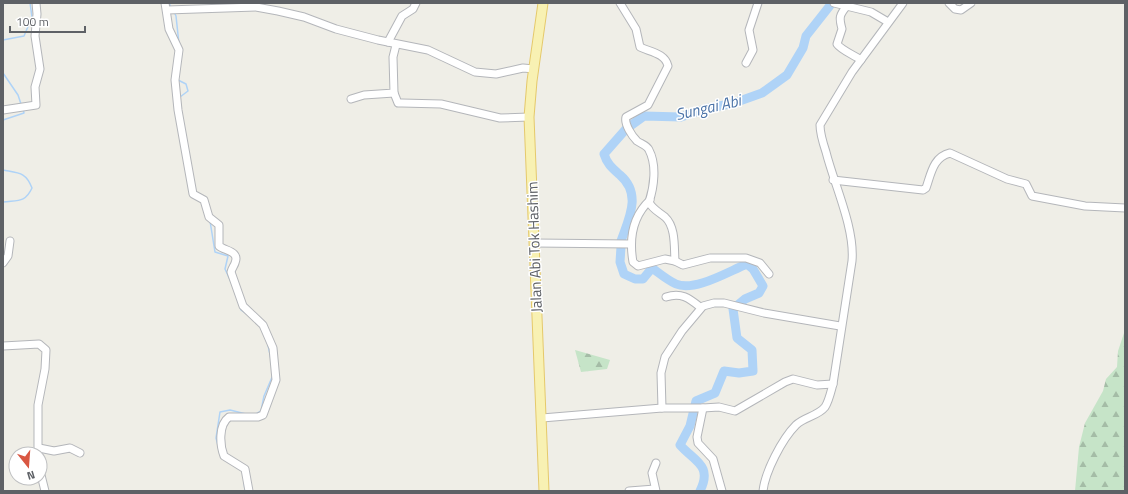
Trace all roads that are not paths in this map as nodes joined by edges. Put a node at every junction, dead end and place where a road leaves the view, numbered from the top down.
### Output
1 (36, 3) edge
2 (416, 3) edge
3 (543, 3) edge
4 (620, 3) edge
5 (758, 3) edge
6 (903, 3) edge
7 (949, 3) edge
8 (971, 3) edge
9 (840, 4) edge
10 (169, 8) edge
11 (888, 22) junction
12 (388, 42) junction
13 (396, 45) junction
14 (861, 60) junction
15 (746, 63) dead end
16 (534, 69) junction
17 (394, 93) junction
18 (351, 99) dead end
19 (3, 110) edge
20 (529, 118) junction
21 (833, 180) junction
22 (650, 200) junction
23 (1125, 208) edge
24 (10, 241) dead end
25 (535, 243) junction
26 (630, 244) junction
27 (675, 261) junction
28 (3, 263) edge
29 (769, 274) dead end
30 (666, 297) dead end
31 (700, 307) junction
32 (840, 326) junction
33 (3, 346) edge
34 (833, 384) junction
35 (662, 408) junction
36 (700, 408) junction
37 (542, 418) junction
38 (38, 446) edge
39 (48, 451) edge
40 (80, 452) dead end
41 (656, 463) dead end
42 (656, 490) edge
43 (249, 491) edge
44 (544, 491) edge
45 (629, 491) edge
46 (722, 491) edge
47 (763, 491) edge

1 - 19 street
2 - 12 street
3 - 16 main road, Jalan Abi Tok Hashim
4 - 22 street
5 - 15 street
6 - 11 street
7 - 8 street
9 - 11 street
9 - 14 street
10 - 12 street
10 - 43 street
11 - 14 street
12 - 13 street
13 - 16 street
13 - 17 street
14 - 21 street
16 - 20 main road, Jalan Abi Tok Hashim
17 - 18 street
17 - 20 street
20 - 25 main road, Jalan Abi Tok Hashim
21 - 23 street
21 - 32 street
22 - 26 street
22 - 27 street
24 - 28 street
25 - 26 street
25 - 37 main road, Jalan Abi Tok Hashim
26 - 27 street
27 - 29 street
30 - 31 street
31 - 32 street
31 - 35 street
32 - 34 street
33 - 38 street
34 - 36 street
34 - 47 street
35 - 36 street
35 - 37 street
36 - 46 street
37 - 44 main road, Jalan Abi Tok Hashim
39 - 40 street
41 - 42 street
42 - 45 street

